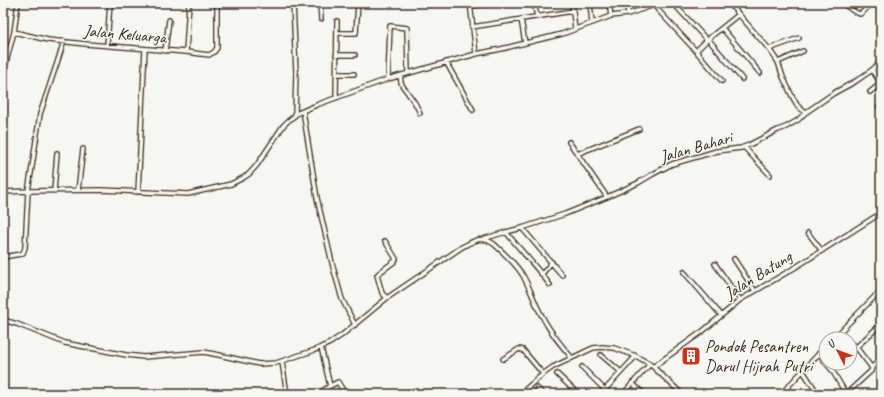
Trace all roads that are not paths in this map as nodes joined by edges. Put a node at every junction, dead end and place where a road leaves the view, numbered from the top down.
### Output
1 (18, 3) edge
2 (110, 3) edge
3 (189, 3) edge
4 (217, 3) edge
5 (293, 3) edge
6 (320, 3) edge
7 (358, 3) edge
8 (495, 3) edge
9 (534, 3) edge
10 (572, 3) edge
11 (590, 3) edge
12 (609, 3) edge
13 (627, 3) edge
14 (660, 3) edge
15 (673, 3) edge
16 (728, 3) edge
17 (872, 3) edge
18 (844, 4) edge
19 (470, 5) edge
20 (657, 9) dead end
21 (573, 10) junction
22 (628, 14) junction
23 (738, 15) junction
24 (537, 16) junction
25 (611, 16) junction
26 (321, 19) dead end
27 (522, 19) junction
28 (169, 20) dead end
29 (337, 21) dead end
30 (592, 23) junction
31 (472, 27) junction
32 (722, 28) junction
33 (575, 30) junction
34 (14, 32) junction
35 (337, 33) junction
36 (799, 38) dead end
37 (708, 39) junction
38 (64, 41) junction
39 (525, 43) junction
40 (107, 45) junction
41 (145, 49) junction
42 (769, 49) junction
43 (165, 50) junction
44 (696, 51) junction
45 (186, 52) junction
46 (803, 52) dead end
47 (356, 54) dead end
48 (476, 54) junction
49 (336, 55) junction
50 (881, 61) edge
51 (446, 62) junction
52 (778, 62) junction
53 (872, 70) junction
54 (408, 73) junction
55 (760, 73) dead end
56 (3, 74) edge
57 (336, 74) junction
58 (354, 74) dead end
59 (400, 76) junction
60 (388, 79) junction
61 (742, 79) dead end
62 (722, 80) dead end
63 (881, 84) edge
64 (870, 92) dead end
65 (336, 98) junction
66 (473, 110) dead end
67 (303, 111) junction
68 (420, 113) dead end
69 (805, 113) junction
70 (295, 116) junction
71 (639, 129) dead end
72 (569, 142) dead end
73 (744, 147) junction
74 (83, 149) dead end
75 (57, 153) dead end
76 (577, 154) junction
77 (770, 175) dead end
78 (78, 190) junction
79 (28, 191) junction
80 (54, 191) junction
81 (3, 192) edge
82 (138, 192) junction
83 (607, 197) junction
84 (881, 213) edge
85 (522, 228) junction
86 (506, 232) junction
87 (808, 233) dead end
88 (482, 239) junction
89 (386, 241) dead end
90 (822, 251) junction
91 (3, 257) edge
92 (734, 259) dead end
93 (552, 262) junction
94 (715, 264) dead end
95 (684, 272) dead end
96 (542, 274) junction
97 (562, 275) dead end
98 (550, 285) dead end
99 (881, 290) edge
100 (755, 291) junction
101 (387, 298) junction
102 (740, 300) junction
103 (721, 315) junction
104 (881, 318) edge
105 (3, 320) edge
106 (355, 324) junction
107 (841, 331) edge
108 (858, 345) edge
109 (321, 347) junction
110 (858, 350) edge
111 (818, 353) edge
112 (602, 355) dead end
113 (636, 356) junction
114 (572, 358) junction
115 (503, 359) dead end
116 (881, 359) edge
117 (282, 362) junction
118 (651, 365) junction
119 (582, 367) dead end
120 (872, 367) junction
121 (803, 371) junction
122 (833, 371) edge
123 (621, 372) junction
124 (543, 374) junction
125 (557, 374) dead end
126 (632, 383) junction
127 (330, 386) junction
128 (881, 387) edge
129 (537, 388) dead end
130 (605, 390) junction
131 (680, 393) edge
132 (287, 394) edge
133 (322, 394) edge
134 (345, 394) edge
135 (520, 394) edge
136 (543, 394) edge
137 (578, 394) edge
138 (601, 394) edge
139 (623, 394) edge
140 (644, 394) edge
141 (781, 394) edge
142 (818, 394) edge
143 (846, 394) edge
144 (874, 394) edge

1 - 34 street
2 - 40 street
3 - 45 street
4 - 45 street, Jalan Keluarga
5 - 70 street
6 - 26 street
7 - 35 street
8 - 19 street
9 - 24 street
10 - 21 street
11 - 30 street
12 - 25 street
13 - 22 street
14 - 22 street
15 - 37 street
16 - 23 street
17 - 18 street
19 - 31 street
20 - 44 street
21 - 24 street
21 - 33 street
22 - 25 street
23 - 32 street
23 - 42 street
24 - 27 street
25 - 30 street
27 - 31 street
27 - 39 street
28 - 43 street
29 - 35 street
30 - 33 street
31 - 48 street
32 - 37 street
32 - 55 street
33 - 39 street
34 - 38 street, Jalan Keluarga
34 - 56 street
35 - 49 street
36 - 42 street
37 - 44 street
37 - 61 street
38 - 40 street, Jalan Keluarga
38 - 79 street
39 - 48 street
40 - 41 street, Jalan Keluarga
41 - 43 street, Jalan Keluarga
41 - 82 street
42 - 52 street
43 - 45 street, Jalan Keluarga
44 - 62 street
46 - 52 street
47 - 49 street
48 - 51 street
49 - 57 street
50 - 53 street, Jalan Bahari
51 - 54 street
51 - 66 street
52 - 69 street
53 - 63 street
53 - 69 street, Jalan Bahari
54 - 59 street
54 - 60 street
57 - 58 street
57 - 65 street
59 - 60 street
59 - 68 street
60 - 65 street
63 - 64 street
65 - 67 street
67 - 70 street
67 - 106 street
69 - 73 street, Jalan Bahari
70 - 82 street
71 - 76 street
72 - 76 street
73 - 77 street
73 - 83 street, Jalan Bahari
74 - 78 street
75 - 80 street
76 - 83 street
78 - 80 street
78 - 82 street
79 - 80 street
79 - 81 street
79 - 91 street
83 - 85 street, Jalan Bahari
84 - 90 street, Jalan Batung
85 - 86 street, Jalan Bahari
85 - 93 street
86 - 88 street, Jalan Bahari
86 - 96 street
87 - 90 street
88 - 101 street, Jalan Bahari
88 - 114 street
89 - 101 street
90 - 100 street, Jalan Batung
92 - 100 street
93 - 96 street
93 - 97 street
94 - 102 street
95 - 103 street
96 - 98 street
99 - 107 street
100 - 102 street, Jalan Batung
101 - 106 street, Jalan Bahari
102 - 103 street, Jalan Batung
103 - 118 street, Jalan Batung
104 - 108 street
105 - 117 street, Jalan Bahari
106 - 109 street, Jalan Bahari
109 - 117 street, Jalan Bahari
109 - 127 street
110 - 120 street
111 - 121 street
112 - 123 street
113 - 114 street
113 - 118 street
113 - 123 street
114 - 124 street
115 - 124 street
116 - 120 street
117 - 132 street
118 - 126 street, Jalan Batung
118 - 131 street
119 - 130 street
120 - 143 street
121 - 141 street
121 - 142 street
122 - 143 street
123 - 130 street
124 - 135 street
125 - 137 street
126 - 139 street, Jalan Batung
126 - 140 street
127 - 133 street
127 - 134 street
128 - 144 street
129 - 136 street
130 - 138 street

